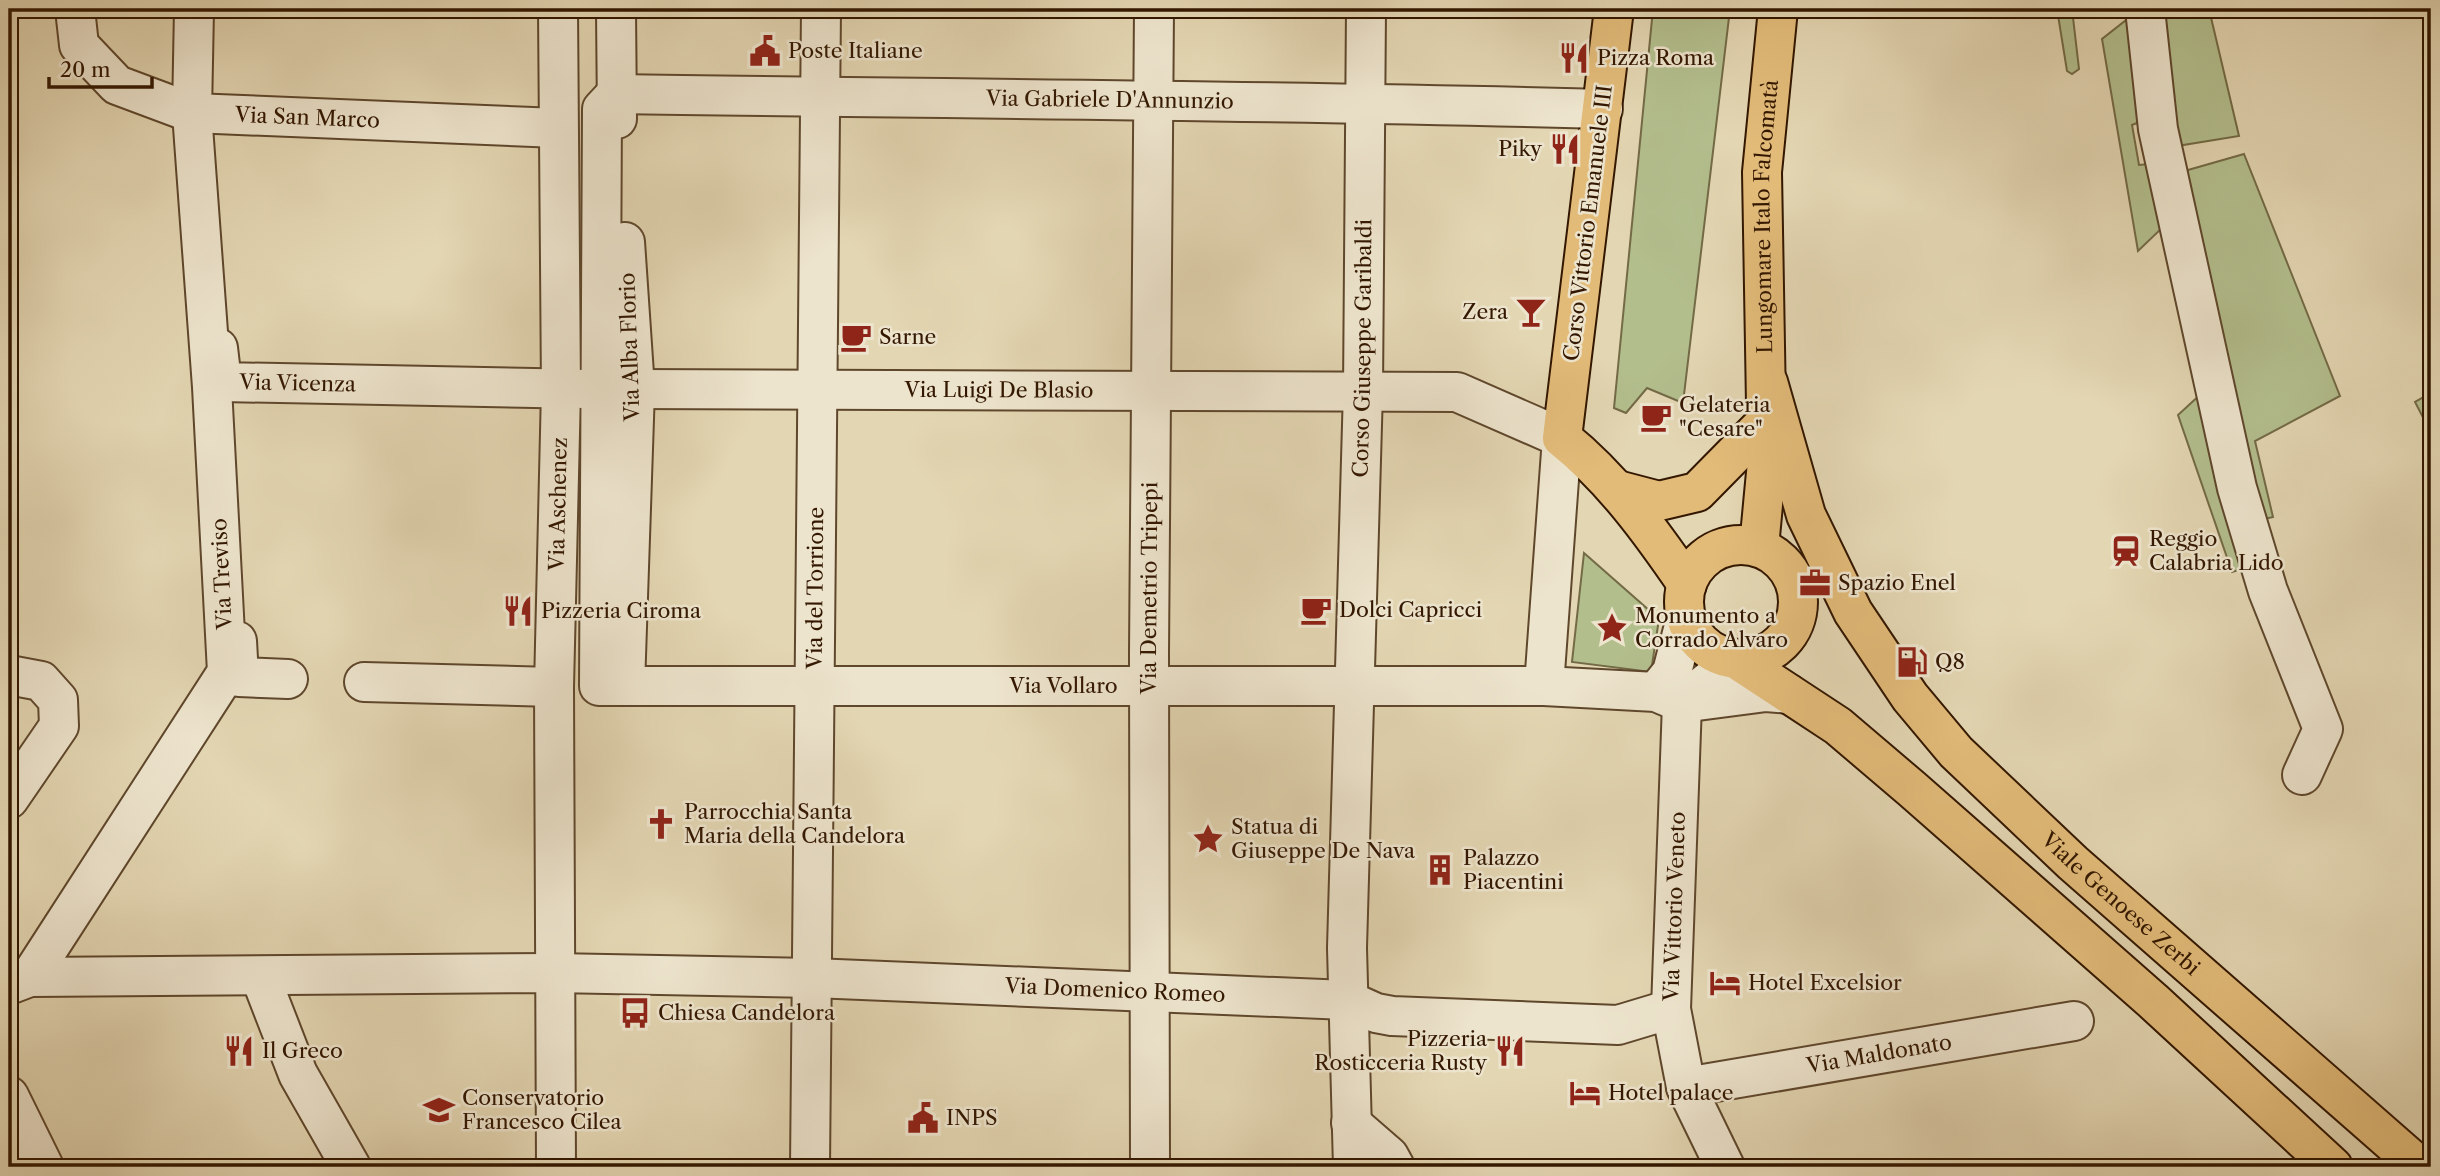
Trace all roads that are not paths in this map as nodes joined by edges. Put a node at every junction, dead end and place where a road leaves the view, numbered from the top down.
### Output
1 (194, 9) edge
2 (558, 9) edge
3 (616, 9) edge
4 (821, 9) edge
5 (1154, 9) edge
6 (1366, 9) edge
7 (1614, 9) edge
8 (1777, 9) edge
9 (2145, 9) edge
10 (77, 27) edge
11 (616, 94) junction
12 (820, 97) junction
13 (1154, 102) junction
14 (1365, 102) junction
15 (1603, 109) junction
16 (192, 113) junction
17 (558, 128) junction
18 (222, 382) junction
19 (1768, 382) junction
20 (618, 389) junction
21 (818, 389) junction
22 (561, 390) junction
23 (1363, 390) junction
24 (1150, 392) junction
25 (1764, 424) junction
26 (1562, 438) junction
27 (1617, 490) junction
28 (1759, 547) junction
29 (1686, 601) junction
30 (1798, 611) junction
31 (1853, 612) junction
32 (1736, 659) junction
33 (9, 675) edge
34 (288, 679) dead end
35 (364, 682) dead end
36 (1544, 686) junction
37 (554, 687) junction
38 (815, 687) junction
39 (1149, 687) junction
40 (1356, 688) junction
41 (1789, 694) junction
42 (1669, 698) junction
43 (2302, 775) dead end
44 (9, 799) edge
45 (554, 973) junction
46 (260, 976) junction
47 (813, 978) junction
48 (19, 981) edge
49 (1150, 991) junction
50 (1347, 1000) junction
51 (1671, 1009) junction
52 (2074, 1021) dead end
53 (1686, 1087) junction
54 (9, 1096) edge
55 (1351, 1124) junction
56 (44, 1167) edge
57 (351, 1167) edge
58 (556, 1167) edge
59 (810, 1167) edge
60 (1150, 1167) edge
61 (1353, 1167) edge
62 (1395, 1167) edge
63 (1725, 1167) edge
64 (2333, 1167) edge
65 (2420, 1167) edge

1 - 16 street
2 - 17 street, Via Aschenez
3 - 11 street
4 - 12 street, Via del Torrione
5 - 13 street, Via Demetrio Tripepi
6 - 14 street, Corso Giuseppe Garibaldi
7 - 15 main road, Corso Vittorio Emanuele III
8 - 19 main road, Lungomare Italo Falcomatà
9 - 43 street
10 - 16 street, Via San Marco
11 - 12 street, Via Gabriele D'Annunzio
11 - 20 street
12 - 13 street, Via Gabriele D'Annunzio
12 - 21 street, Via del Torrione
13 - 14 street, Via Gabriele D'Annunzio
13 - 24 street, Via Demetrio Tripepi
14 - 15 street, Via Gabriele D'Annunzio
14 - 23 street, Corso Giuseppe Garibaldi
15 - 26 main road, Corso Vittorio Emanuele III
16 - 17 street, Via San Marco
16 - 18 street, Via Vicenza
16 - 48 street, Via Treviso
17 - 22 street, Via Aschenez
18 - 22 street, Via Vicenza
18 - 34 street
19 - 25 main road, Lungomare Italo Falcomatà
19 - 31 main road, Viale Genoese Zerbi
20 - 21 street, Via Luigi De Blasio
20 - 22 street, Via Vicenza
20 - 38 street, Via Vollaro
21 - 24 street, Via Luigi De Blasio
21 - 38 street, Via del Torrione
22 - 37 street, Via Aschenez
23 - 24 street, Via Luigi De Blasio
23 - 26 street, Via Luigi De Blasio
23 - 40 street, Corso Giuseppe Garibaldi
24 - 39 street, Via Demetrio Tripepi
25 - 27 main road
25 - 28 main road, Lungomare Italo Falcomatà
26 - 27 main road
26 - 36 street, Corso Vittorio Emanuele III
27 - 29 main road
28 - 29 main road
28 - 30 main road
29 - 32 main road
29 - 42 street
30 - 31 main road
30 - 32 main road
31 - 65 main road, Viale Genoese Zerbi
32 - 41 main road
32 - 42 street
33 - 44 street
35 - 37 street
36 - 40 street, Via Vollaro
36 - 42 street, Via Vollaro
37 - 45 street, Via Aschenez
38 - 39 street, Via Vollaro
38 - 47 street, Via del Torrione
39 - 40 street, Via Vollaro
39 - 49 street, Via Demetrio Tripepi
40 - 50 street, Corso Giuseppe Garibaldi
41 - 42 street
41 - 64 main road
42 - 51 street, Via Vittorio Veneto
45 - 46 street, Via Domenico Romeo
45 - 47 street, Via Domenico Romeo
45 - 58 street, Via Aschenez
46 - 48 street, Via Domenico Romeo
46 - 57 street
47 - 49 street, Via Domenico Romeo
47 - 59 street, Via del Torrione
49 - 50 street, Via Domenico Romeo
49 - 60 street, Via Demetrio Tripepi
50 - 51 street, Via Domenico Romeo
50 - 55 street, Corso Giuseppe Garibaldi
51 - 53 street, Via Vittorio Veneto
52 - 53 street, Via Maldonato
53 - 63 street, Via Vittorio Veneto
54 - 56 street
55 - 61 street, Corso Giuseppe Garibaldi
55 - 62 street

